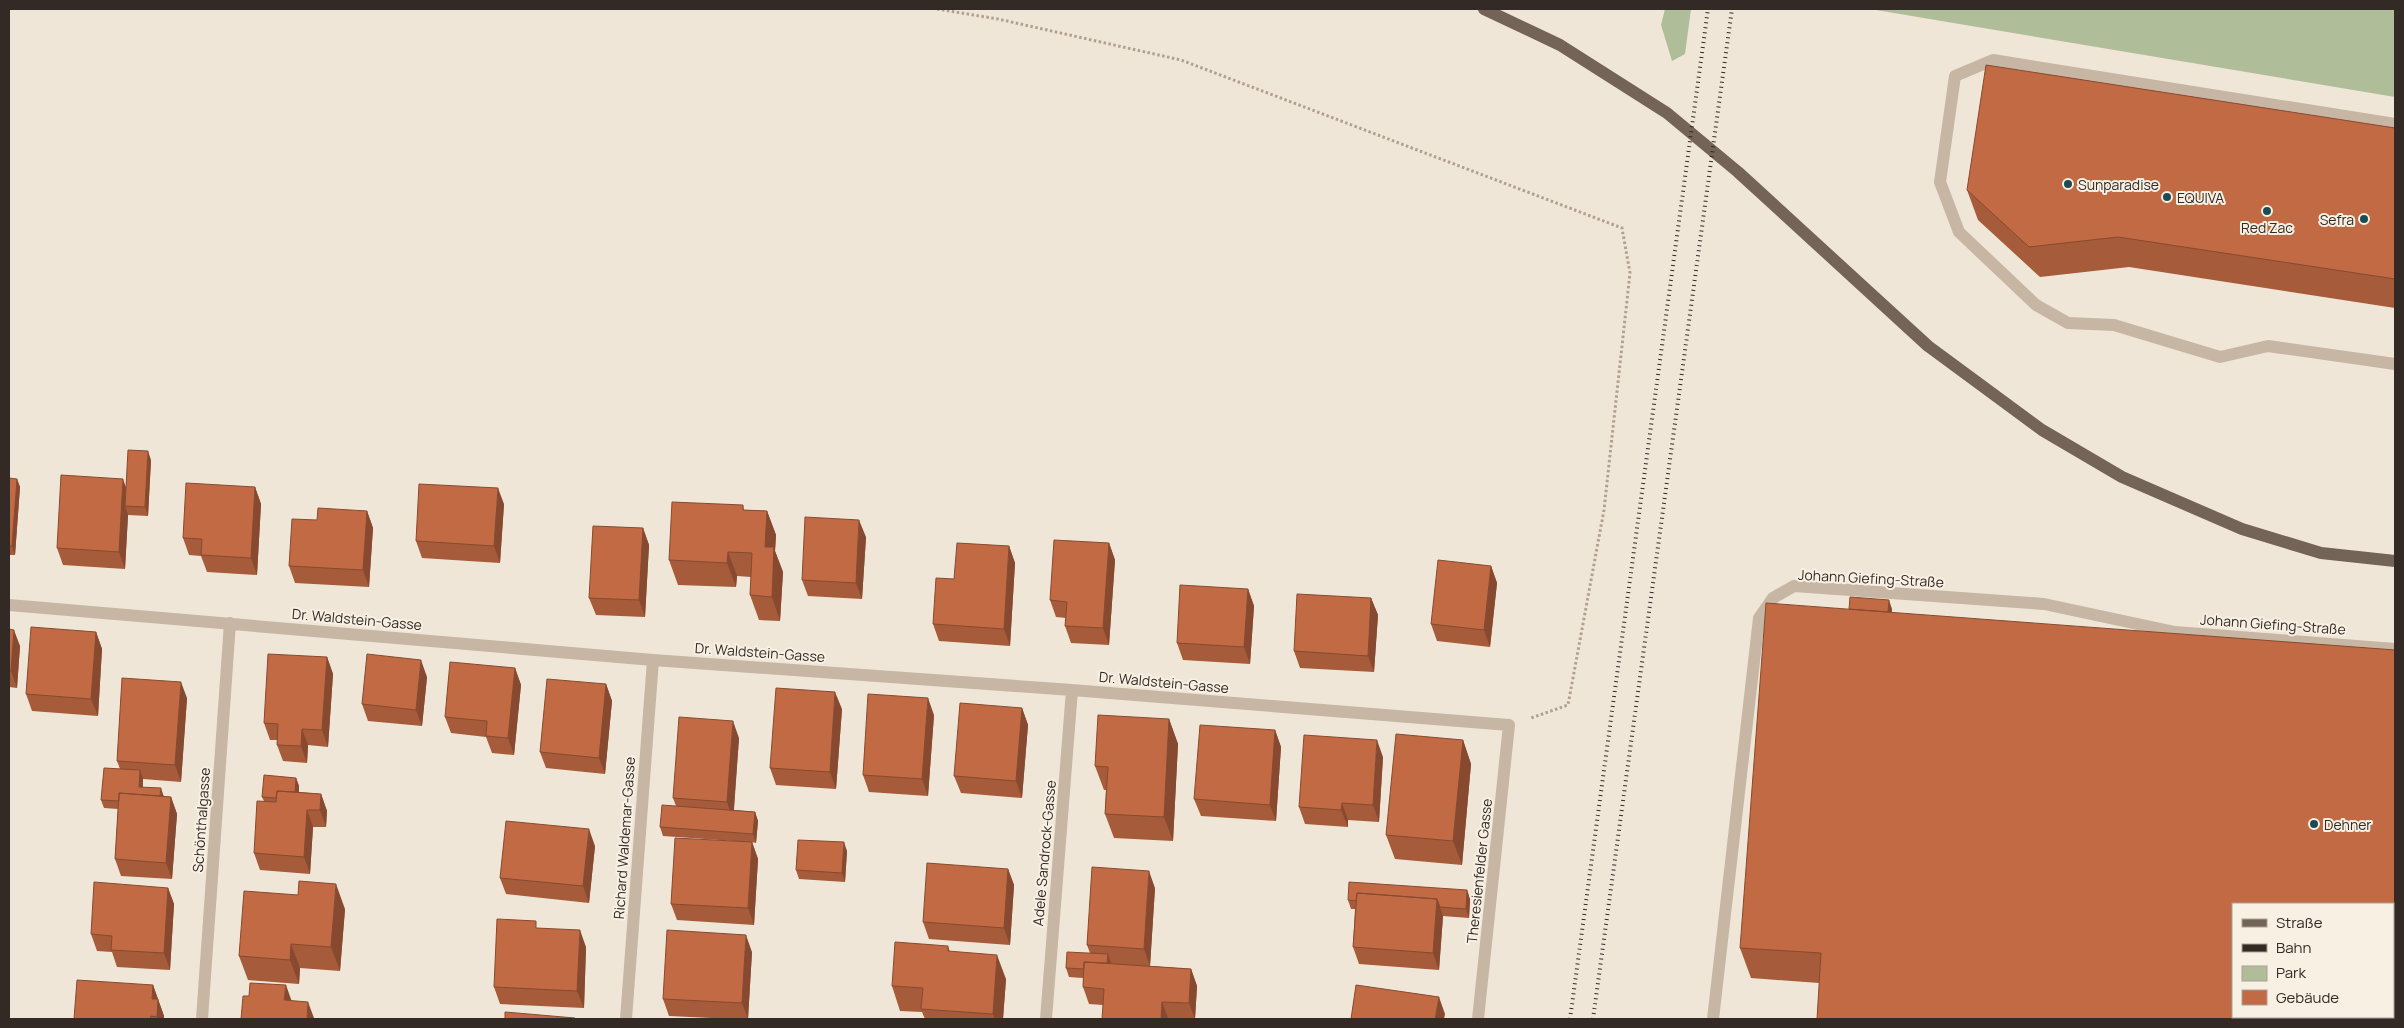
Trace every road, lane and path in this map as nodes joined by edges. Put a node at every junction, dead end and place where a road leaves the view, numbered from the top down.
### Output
1 (937, 9) edge
2 (1484, 9) edge
3 (2395, 124) edge
4 (2395, 364) edge
5 (2395, 561) edge
6 (9, 606) edge
7 (230, 623) junction
8 (2395, 649) edge
9 (653, 660) junction
10 (1072, 690) junction
11 (1509, 725) junction
12 (202, 1019) edge
13 (626, 1019) edge
14 (1046, 1019) edge
15 (1478, 1019) edge
16 (1713, 1019) edge

1 - 11 path
2 - 5 main road
3 - 4 street
6 - 7 street, Dr. Waldstein-Gasse
7 - 9 street, Dr. Waldstein-Gasse
7 - 12 street, Schönthalgasse
8 - 16 street, Johann Giefing-Straße
9 - 10 street, Dr. Waldstein-Gasse
9 - 13 street, Richard Waldemar-Gasse
10 - 11 street, Dr. Waldstein-Gasse
10 - 14 street, Adele Sandrock-Gasse
11 - 15 street, Theresienfelder Gasse

